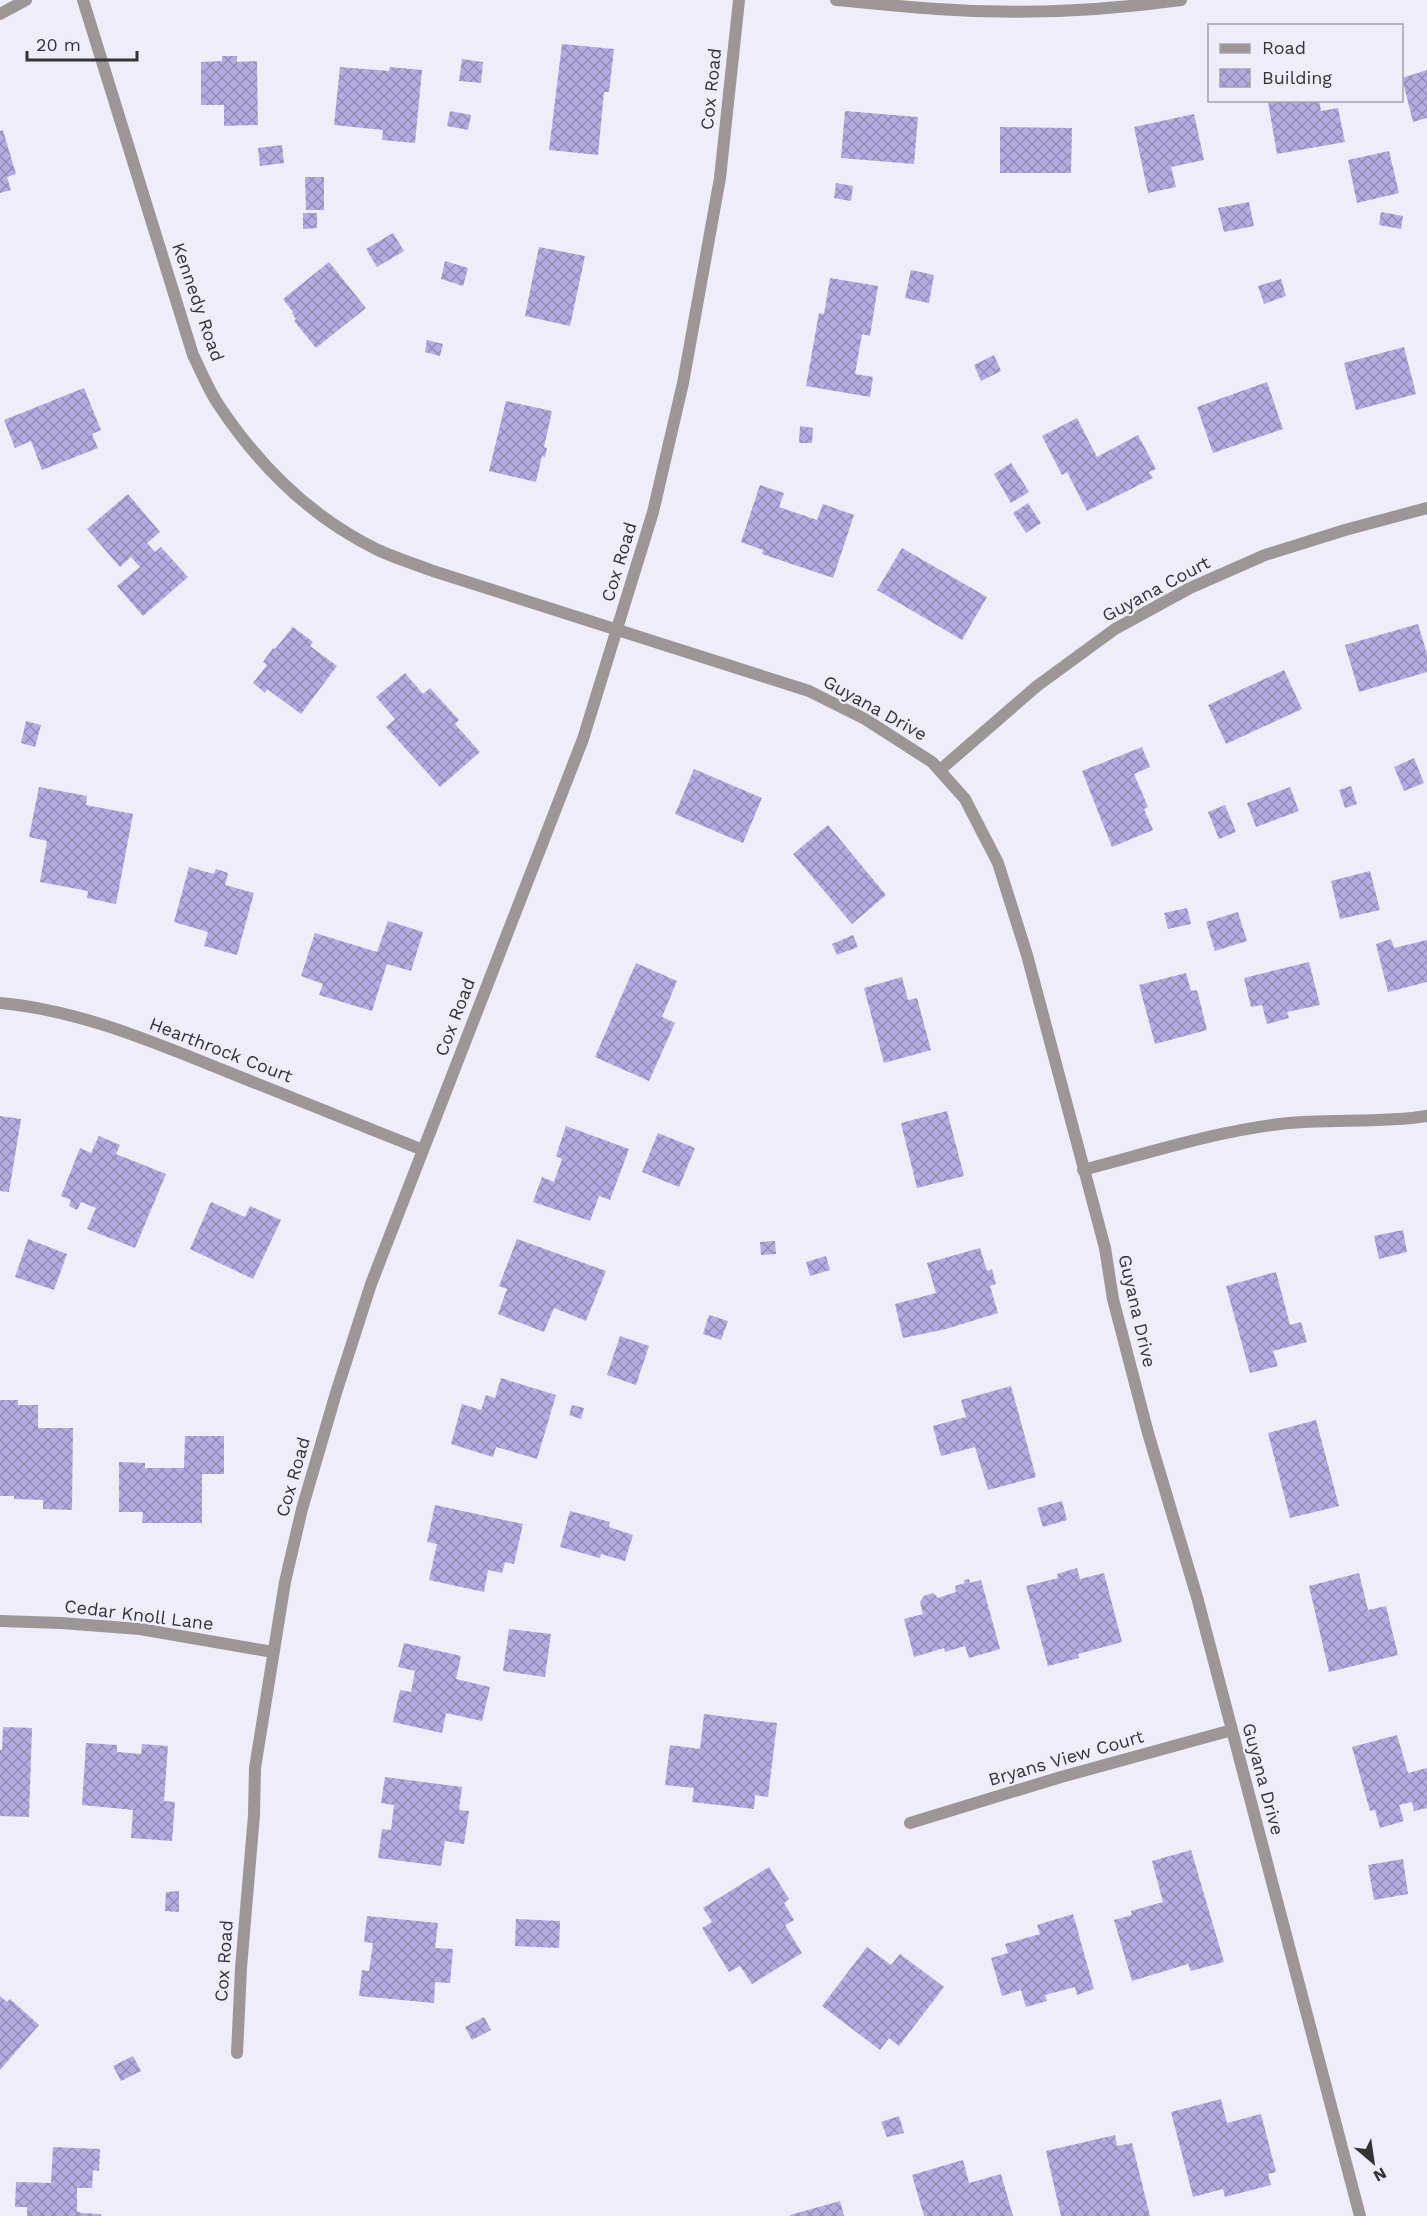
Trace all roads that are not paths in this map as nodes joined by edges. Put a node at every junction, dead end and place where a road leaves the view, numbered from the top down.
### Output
1 (26, 0) edge
2 (83, 0) edge
3 (739, 0) edge
4 (836, 0) edge
5 (1181, 0) edge
6 (0, 14) edge
7 (1427, 508) edge
8 (617, 630) junction
9 (940, 770) junction
10 (0, 1003) edge
11 (1427, 1116) edge
12 (423, 1150) junction
13 (1083, 1170) junction
14 (0, 1621) edge
15 (273, 1652) junction
16 (1232, 1730) junction
17 (910, 1824) dead end
18 (237, 2053) dead end
19 (1360, 2216) edge

1 - 6 street
2 - 8 street, Kennedy Road
3 - 8 street, Cox Road
4 - 5 street
7 - 9 street, Guyana Court
8 - 9 street, Guyana Drive
8 - 12 street, Cox Road
9 - 13 street, Guyana Drive
10 - 12 street, Hearthrock Court
11 - 13 street
12 - 15 street, Cox Road
13 - 16 street, Guyana Drive
14 - 15 street, Cedar Knoll Lane
15 - 18 street, Cox Road
16 - 17 street, Bryans View Court
16 - 19 street, Guyana Drive

